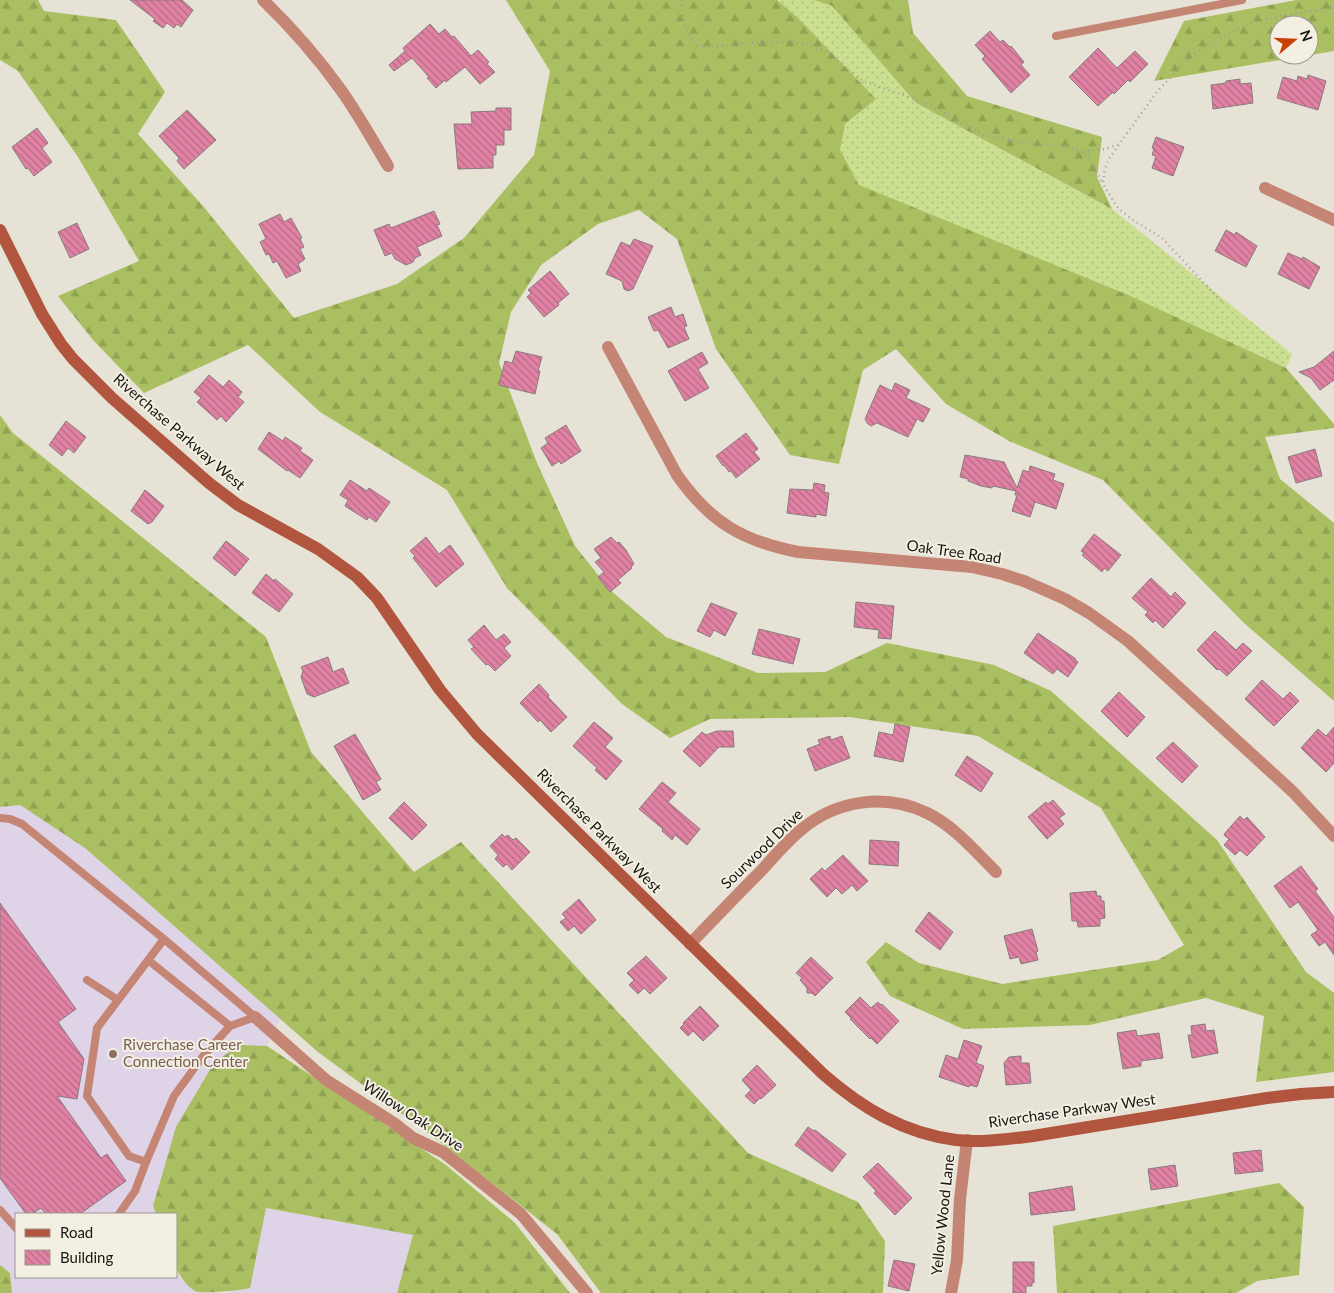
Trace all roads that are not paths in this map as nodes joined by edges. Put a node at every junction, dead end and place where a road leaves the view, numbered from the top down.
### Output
1 (263, 0) edge
2 (1242, 0) edge
3 (1056, 36) dead end
4 (388, 166) dead end
5 (1265, 188) dead end
6 (1334, 220) edge
7 (0, 230) edge
8 (608, 347) dead end
9 (0, 818) edge
10 (1334, 836) edge
11 (996, 872) dead end
12 (164, 939) junction
13 (690, 944) junction
14 (148, 960) junction
15 (87, 980) dead end
16 (118, 1000) junction
17 (255, 1017) junction
18 (230, 1026) junction
19 (1334, 1092) edge
20 (968, 1140) junction
21 (146, 1162) junction
22 (0, 1210) edge
23 (120, 1213) edge
24 (15, 1227) edge
25 (587, 1293) edge
26 (951, 1293) edge

1 - 4 street
2 - 3 lane
5 - 6 street
7 - 13 street, Riverchase Parkway West
8 - 10 street, Oak Tree Road
9 - 12 lane
11 - 13 street, Sourwood Drive
12 - 14 lane
12 - 17 lane
13 - 20 street, Riverchase Parkway West
14 - 16 lane
14 - 18 lane
15 - 16 lane
16 - 21 lane
17 - 18 lane
17 - 25 street, Willow Oak Drive
18 - 21 lane
19 - 20 street, Riverchase Parkway West
20 - 26 street, Yellow Wood Lane
21 - 23 lane
22 - 24 lane

